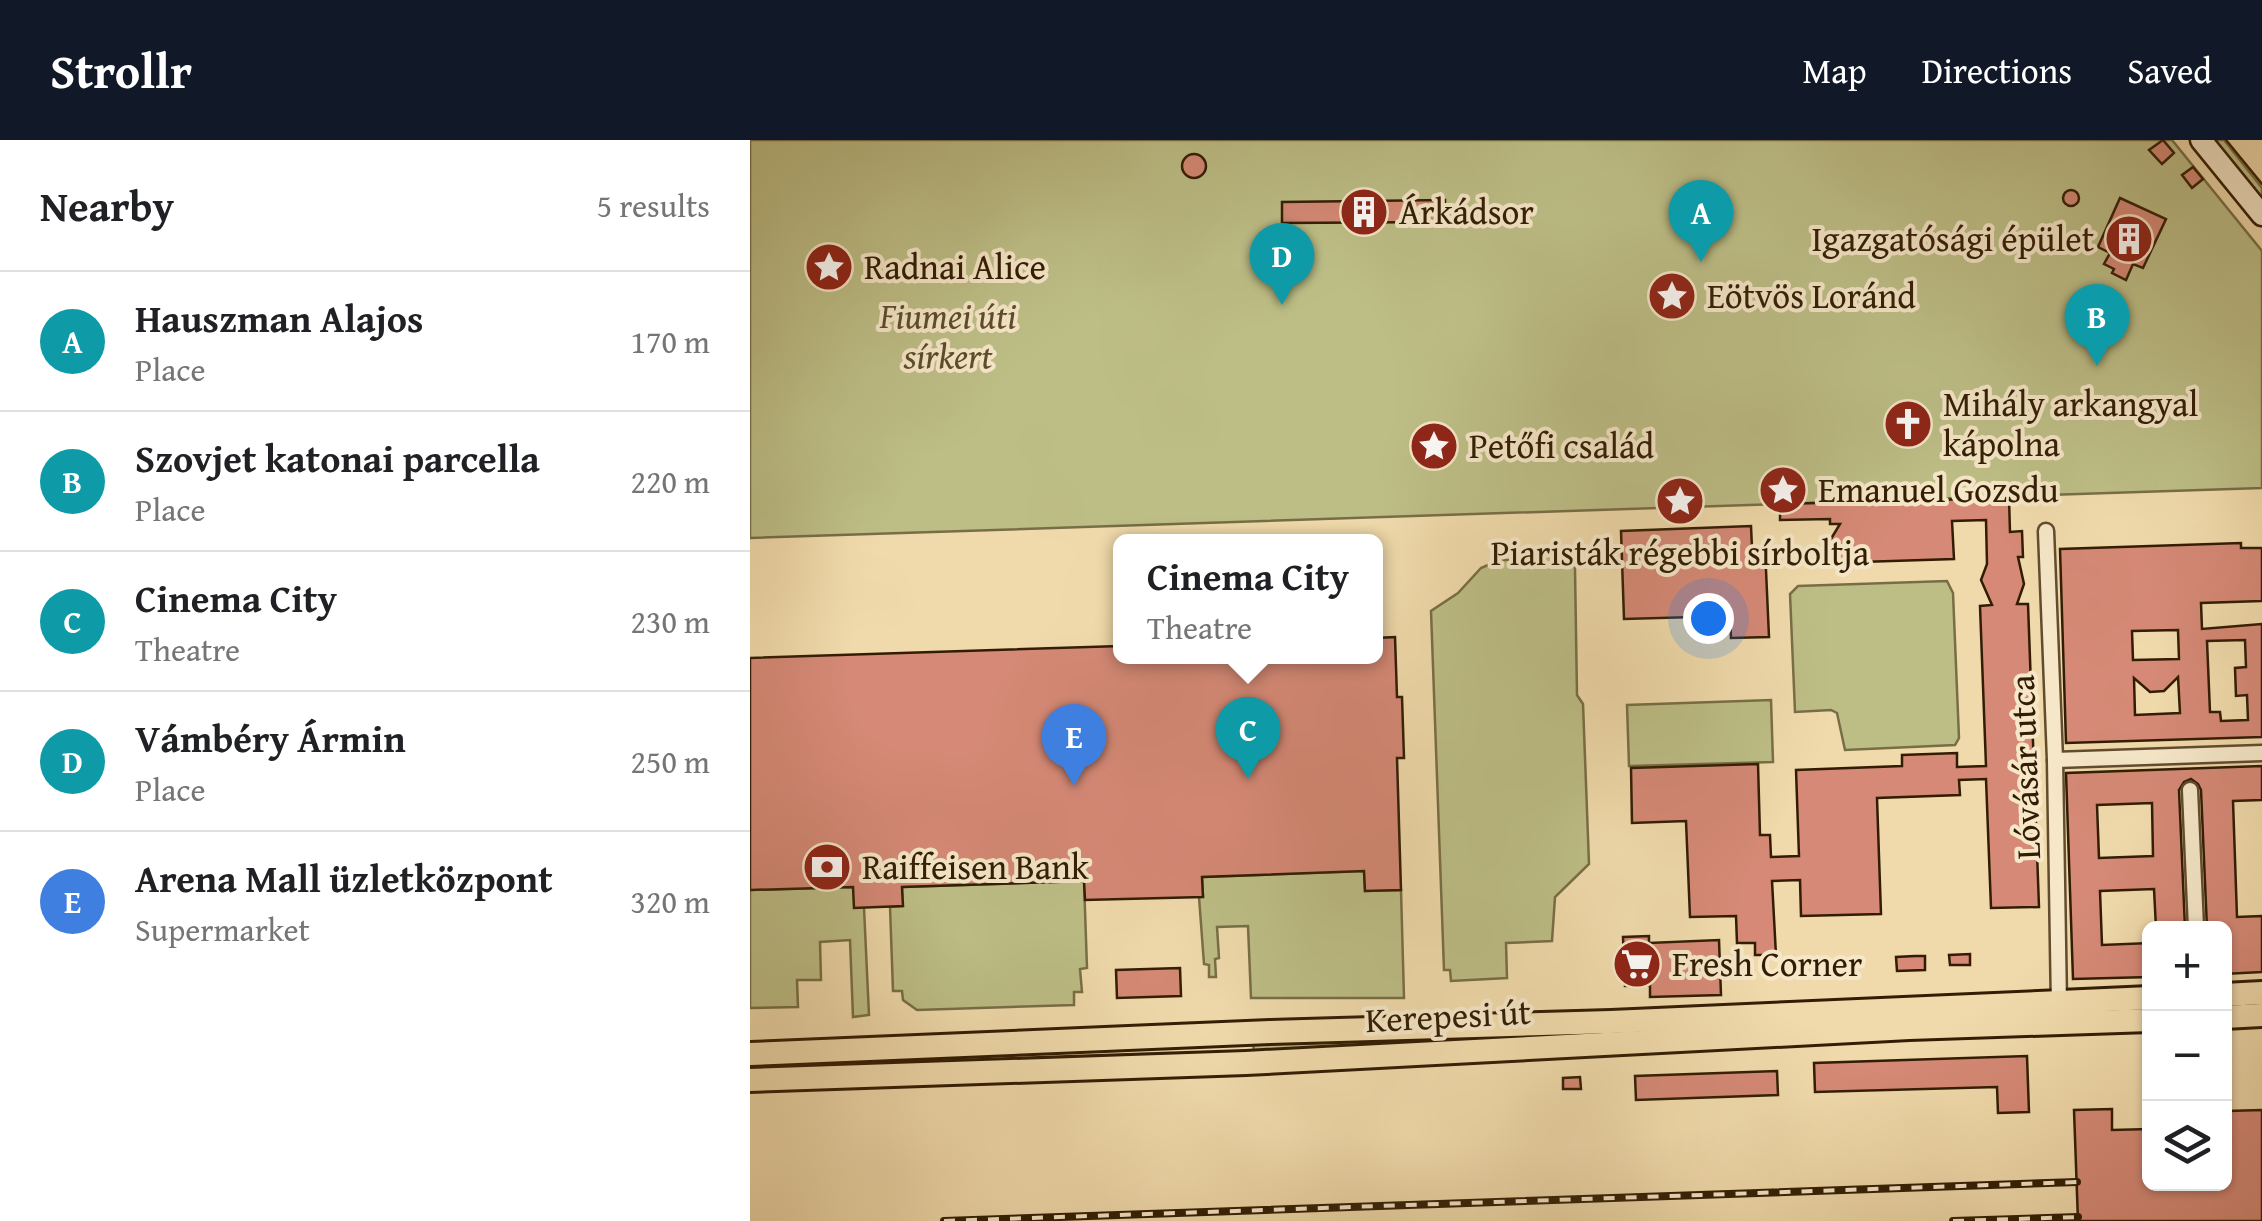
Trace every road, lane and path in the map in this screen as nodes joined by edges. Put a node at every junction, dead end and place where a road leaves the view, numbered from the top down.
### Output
1 (2201, 140) edge
2 (2262, 215) edge
3 (2046, 531) dead end
4 (2262, 752) edge
5 (2055, 760) junction
6 (2190, 790) dead end
7 (2196, 921) edge
8 (2262, 993) edge
9 (2232, 995) edge
10 (2142, 998) edge
11 (2062, 1001) junction
12 (2262, 1016) edge
13 (2232, 1017) edge
14 (2142, 1020) edge
15 (2039, 1023) junction
16 (750, 1054) edge
17 (750, 1080) edge

1 - 2 main road
3 - 5 street, Lóvásár utca
4 - 5 street
5 - 11 street, Lóvásár utca
6 - 7 street
8 - 9 main road
10 - 11 main road, Kerepesi út
11 - 15 street
11 - 16 main road, Kerepesi út
12 - 13 main road
14 - 15 main road, Kerepesi út
15 - 17 main road, Kerepesi út

